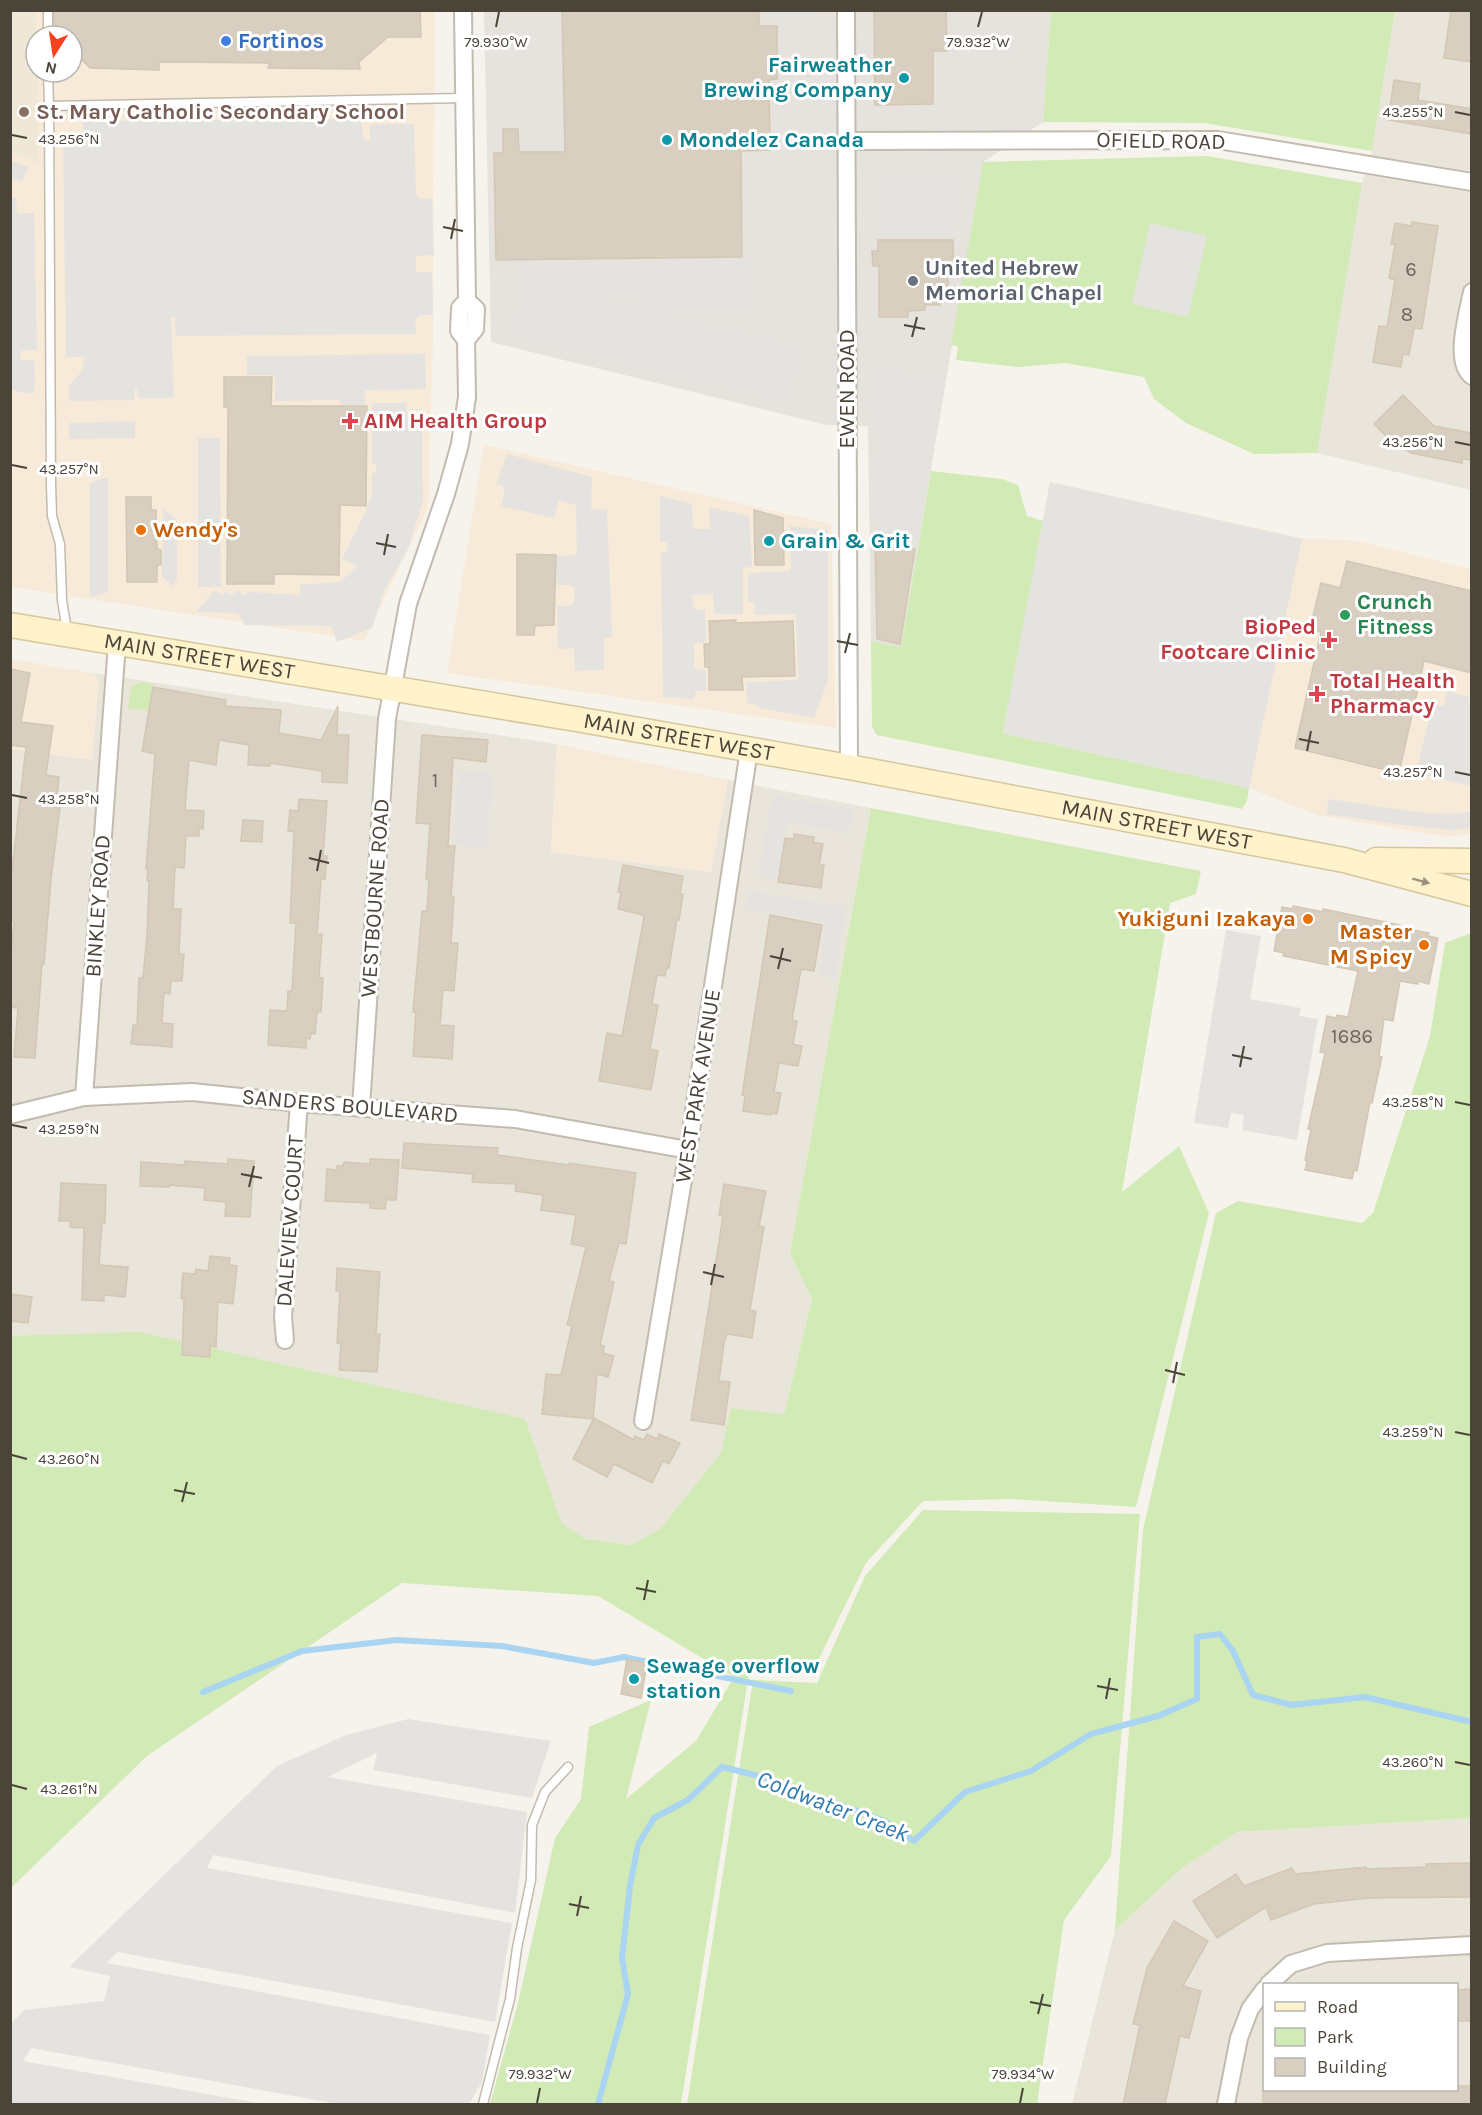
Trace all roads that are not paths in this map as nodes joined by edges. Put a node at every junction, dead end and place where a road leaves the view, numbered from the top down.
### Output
1 (463, 10) edge
2 (846, 10) edge
3 (48, 84) edge
4 (464, 98) junction
5 (49, 106) junction
6 (848, 141) junction
7 (1472, 182) edge
8 (1472, 292) edge
9 (1472, 376) edge
10 (11, 628) edge
11 (67, 634) junction
12 (117, 643) junction
13 (393, 689) junction
14 (749, 750) junction
15 (849, 767) junction
16 (1344, 860) junction
17 (1469, 860) edge
18 (1472, 894) edge
19 (84, 1096) junction
20 (299, 1102) junction
21 (361, 1107) junction
22 (10, 1116) edge
23 (688, 1150) junction
24 (285, 1340) dead end
25 (643, 1420) dead end
26 (568, 1767) dead end
27 (1472, 1945) edge
28 (1270, 1983) edge
29 (1263, 1991) edge
30 (483, 2104) edge
31 (1226, 2104) edge

1 - 4 street, WESTBOURNE ROAD
2 - 6 street, EWEN ROAD
3 - 5 lane
4 - 5 lane
4 - 13 street, WESTBOURNE ROAD
5 - 11 lane
6 - 7 street, OFIELD ROAD
6 - 15 street, EWEN ROAD
8 - 9 street
10 - 11 main road, MAIN STREET WEST
11 - 12 main road, MAIN STREET WEST
12 - 13 main road, MAIN STREET WEST
12 - 19 street, BINKLEY ROAD
13 - 14 main road, MAIN STREET WEST
13 - 21 street, WESTBOURNE ROAD
14 - 15 main road, MAIN STREET WEST
14 - 23 street, WEST PARK AVENUE
15 - 16 main road, MAIN STREET WEST
16 - 17 main road, MAIN STREET WEST
16 -> 18 main road, MAIN STREET WEST
19 - 20 street, SANDERS BOULEVARD
19 - 22 street, SANDERS BOULEVARD
20 - 21 street, SANDERS BOULEVARD
20 - 24 street, DALEVIEW COURT
21 - 23 street, SANDERS BOULEVARD
23 - 25 street, WEST PARK AVENUE
26 - 30 lane
27 - 28 street
29 - 31 street

